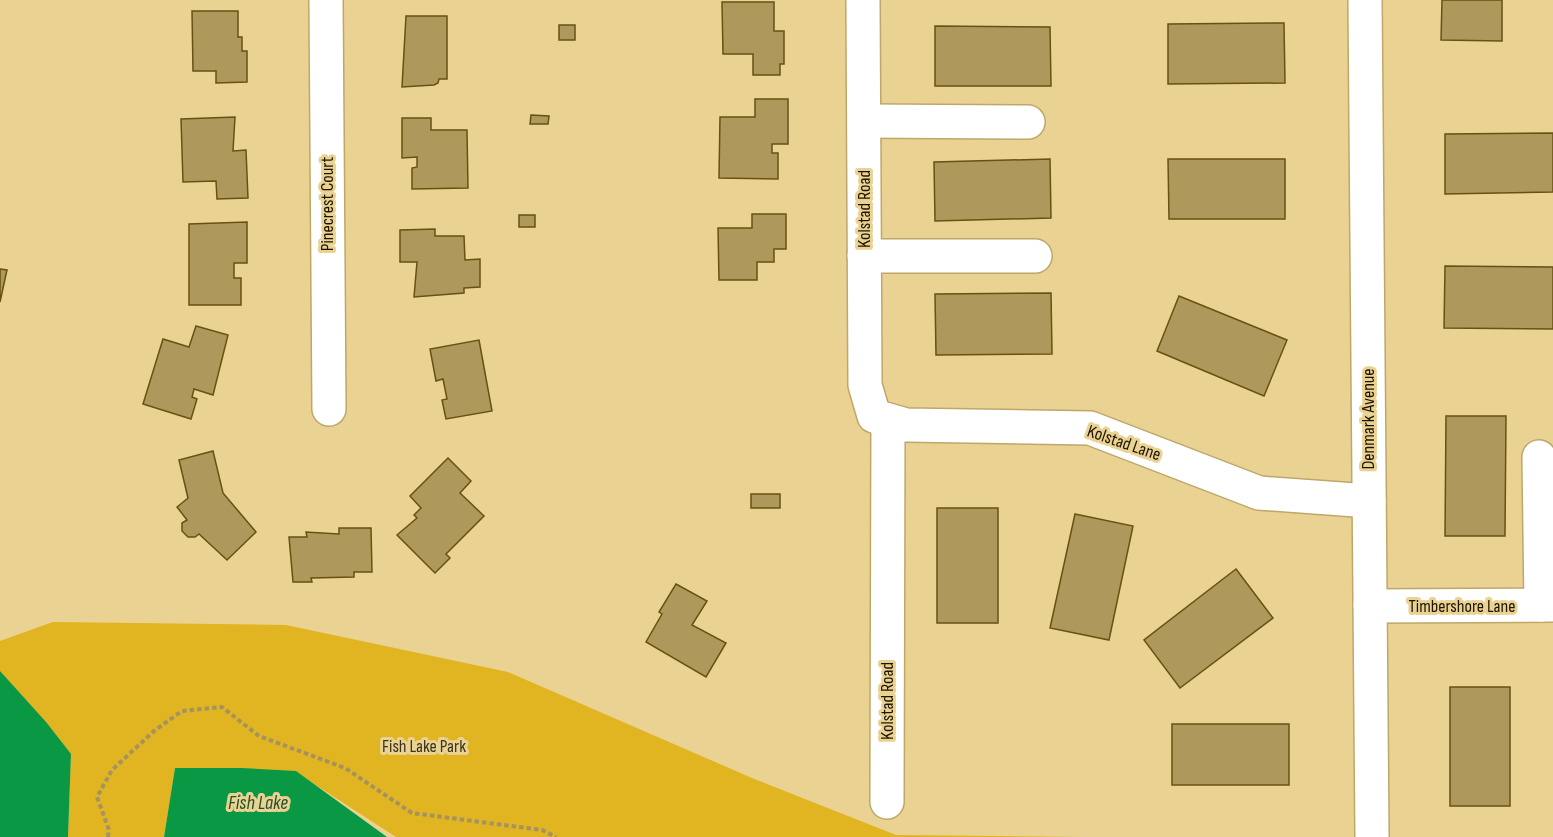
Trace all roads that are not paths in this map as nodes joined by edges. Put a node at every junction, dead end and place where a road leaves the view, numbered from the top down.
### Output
1 (326, 0) edge
2 (864, 0) edge
3 (1365, 0) edge
4 (864, 121) junction
5 (1028, 122) dead end
6 (864, 256) junction
7 (1035, 256) dead end
8 (329, 409) dead end
9 (881, 418) junction
10 (1539, 457) dead end
11 (1369, 501) junction
12 (1547, 605) edge
13 (1370, 606) junction
14 (887, 802) dead end
15 (1372, 837) edge

1 - 8 street, Pinecrest Court
2 - 4 street, Kolstad Road
3 - 11 street, Denmark Avenue
4 - 5 street
4 - 6 street, Kolstad Road
6 - 7 street
6 - 9 street, Kolstad Road
9 - 11 street, Kolstad Lane
9 - 14 street, Kolstad Road
10 - 12 street
11 - 13 street, Denmark Avenue
12 - 13 street, Timbershore Lane
13 - 15 street, Denmark Avenue

